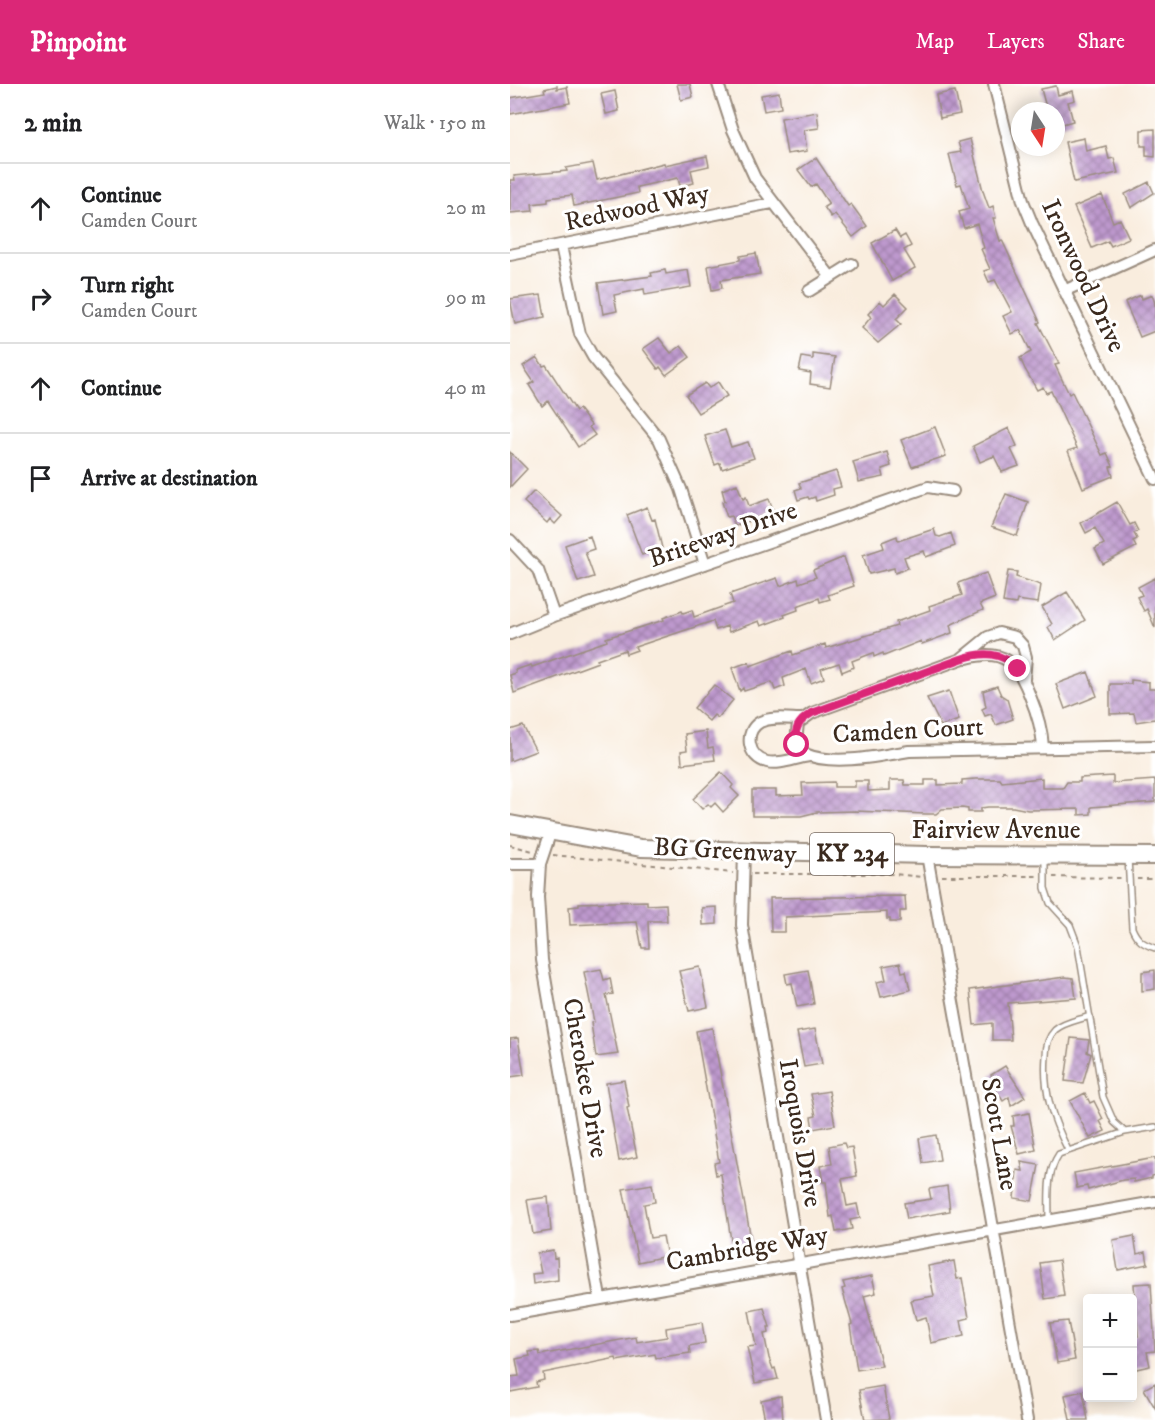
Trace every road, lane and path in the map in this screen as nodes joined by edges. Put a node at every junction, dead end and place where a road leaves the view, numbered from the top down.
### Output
1 (718, 84) edge
2 (994, 84) edge
3 (772, 203) junction
4 (561, 246) junction
5 (1155, 250) edge
6 (510, 255) edge
7 (852, 264) dead end
8 (830, 276) junction
9 (808, 291) dead end
10 (1064, 291) junction
11 (1155, 479) edge
12 (953, 491) dead end
13 (510, 540) edge
14 (705, 564) junction
15 (554, 616) junction
16 (510, 634) edge
17 (961, 659) junction
18 (1024, 679) junction
19 (803, 719) junction
20 (1155, 746) edge
21 (1042, 747) junction
22 (808, 756) junction
23 (510, 824) edge
24 (551, 831) junction
25 (510, 845) edge
26 (744, 852) junction
27 (927, 855) junction
28 (1045, 856) junction
29 (1128, 856) junction
30 (1155, 856) edge
31 (542, 859) junction
32 (510, 864) edge
33 (743, 874) junction
34 (931, 877) junction
35 (1045, 877) junction
36 (1129, 879) junction
37 (1155, 879) edge
38 (1155, 948) edge
39 (1090, 1016) junction
40 (1155, 1127) edge
41 (1125, 1132) junction
42 (1068, 1150) junction
43 (1155, 1202) edge
44 (1049, 1221) junction
45 (993, 1230) junction
46 (800, 1263) junction
47 (600, 1298) junction
48 (510, 1315) edge
49 (826, 1420) edge
50 (1027, 1420) edge

1 - 3 street
2 - 10 street, Ironwood Drive
3 - 4 street, Redwood Way
3 - 8 street
4 - 6 street, Redwood Way
4 - 14 street
5 - 10 street
7 - 8 street
8 - 9 street
10 - 11 street, Ironwood Drive
12 - 14 street, Briteway Drive
13 - 15 street
14 - 15 street, Briteway Drive
15 - 16 street, Briteway Drive
17 - 18 street
17 - 18 street, Camden Court
17 - 19 street, Camden Court
18 - 21 street
19 - 22 street, Camden Court
19 - 22 street
20 - 21 street, Camden Court
21 - 22 street, Camden Court
23 - 24 main road, KY 234
24 - 26 main road, Fairview Avenue / KY 234
24 - 31 street, Cherokee Drive
25 - 31 path, BG Greenway
26 - 27 main road, Fairview Avenue / KY 234
26 - 33 street, Iroquois Drive
27 - 28 main road, Fairview Avenue / KY 234
27 - 34 street, Scott Lane
28 - 29 main road, Fairview Avenue / KY 234
28 - 35 lane
29 - 30 main road, Fairview Avenue / KY 234
29 - 36 lane
31 - 32 street
31 - 33 path, BG Greenway
31 - 47 street, Cherokee Drive
33 - 34 path, BG Greenway
33 - 46 street, Iroquois Drive
34 - 35 path, BG Greenway
34 - 45 street, Scott Lane
35 - 36 path, BG Greenway
35 - 39 lane
36 - 37 path, BG Greenway
36 - 38 lane
39 - 41 lane
39 - 42 lane
40 - 41 lane
41 - 42 lane
42 - 44 lane
43 - 44 street, Cambridge Way
44 - 45 street, Cambridge Way
45 - 46 street, Cambridge Way
45 - 50 street, Scott Lane
46 - 47 street, Cambridge Way
46 - 49 street, Iroquois Drive
47 - 48 street, Cambridge Way

